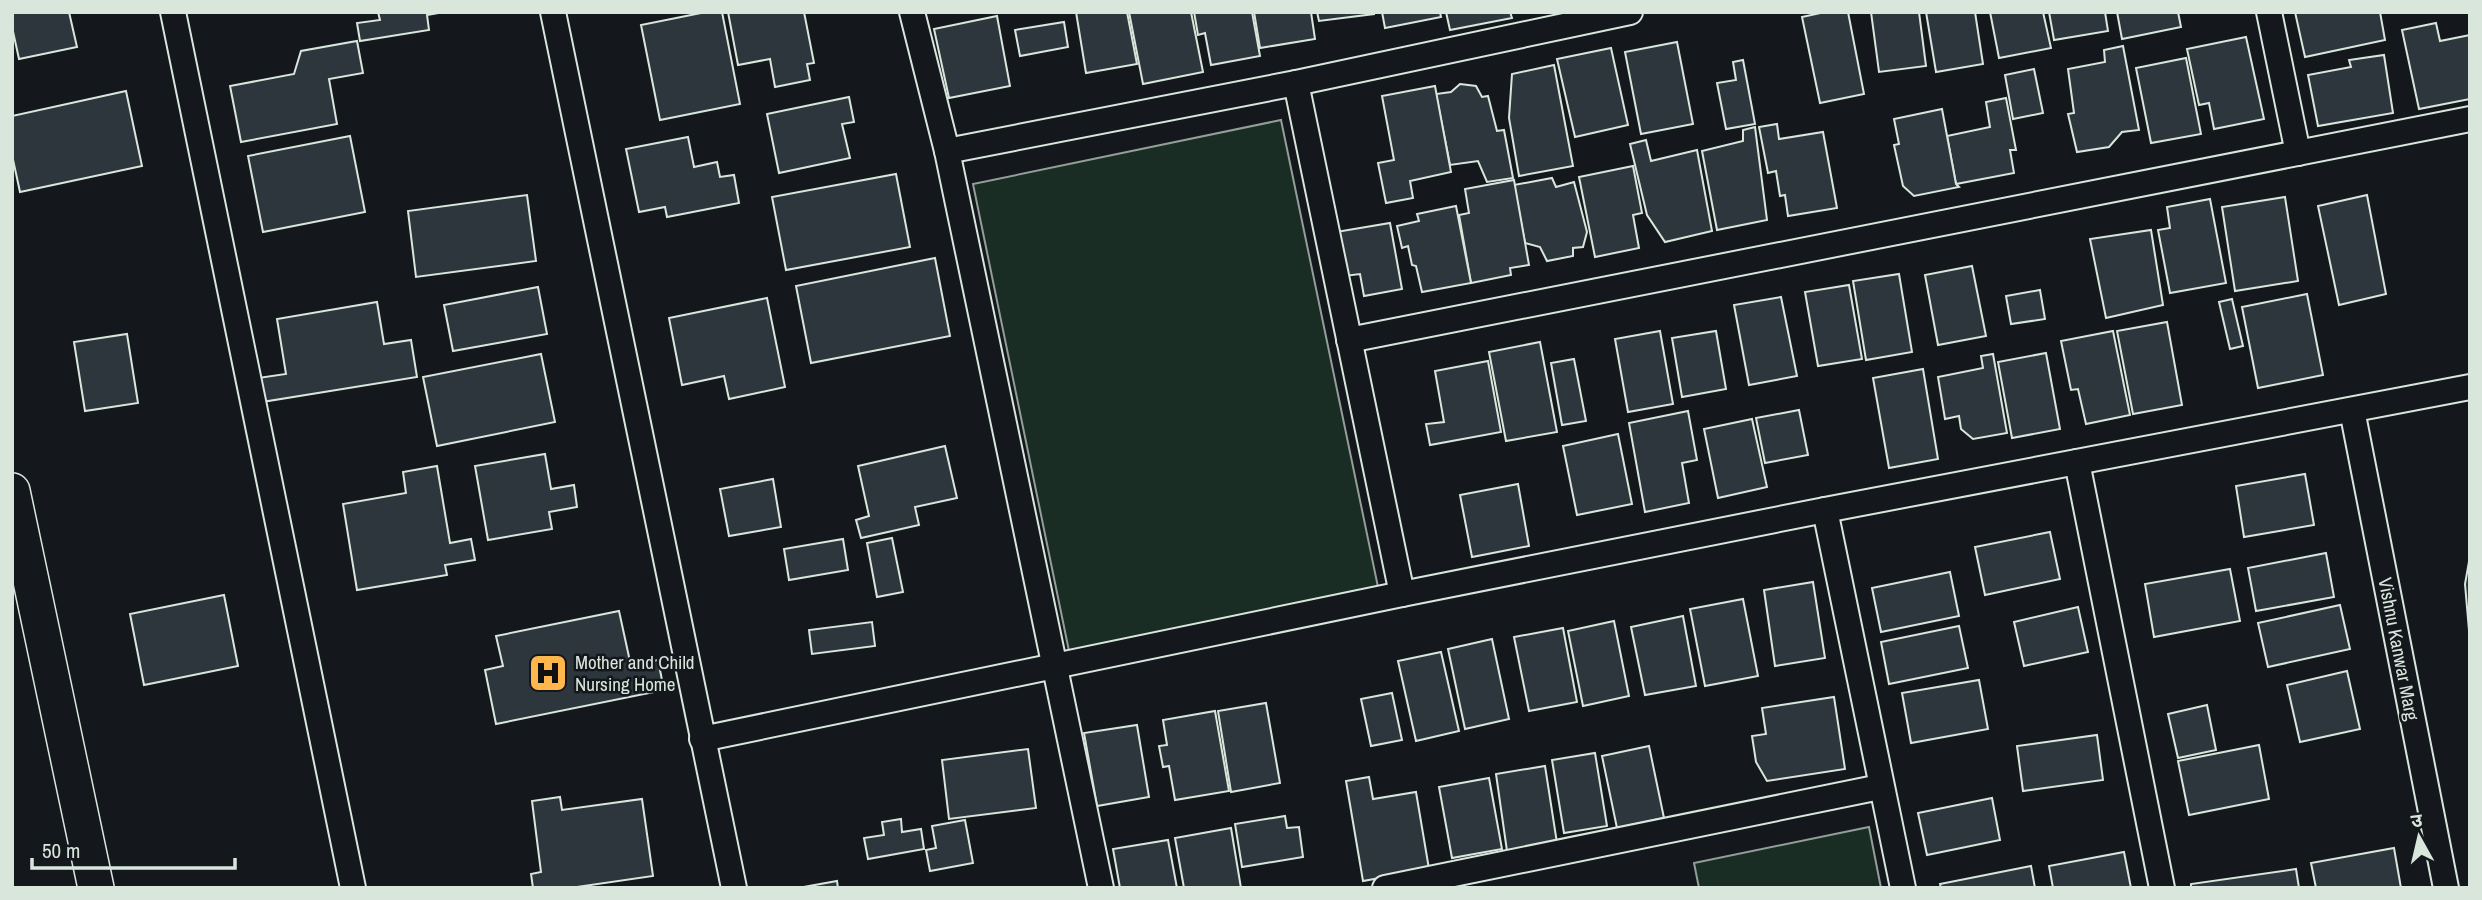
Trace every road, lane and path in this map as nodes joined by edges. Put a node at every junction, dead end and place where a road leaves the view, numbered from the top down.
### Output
1 (173, 12) edge
2 (553, 12) edge
3 (912, 12) edge
4 (1630, 12) edge
5 (2269, 12) edge
6 (1547, 20) edge
7 (1296, 83) junction
8 (2470, 119) edge
9 (947, 151) junction
10 (2298, 153) junction
11 (1349, 340) junction
12 (2470, 387) edge
13 (2352, 410) junction
14 (2077, 463) junction
15 (12, 491) edge
16 (1825, 510) junction
17 (1402, 594) junction
18 (1054, 666) junction
19 (702, 739) junction
20 (1880, 787) junction
21 (96, 888) edge
22 (352, 888) edge
23 (734, 888) edge
24 (1101, 888) edge
25 (1385, 888) edge
26 (1903, 888) edge
27 (2162, 888) edge
28 (2446, 888) edge

1 - 22 street
2 - 19 street
3 - 9 street
4 - 6 street
5 - 10 street
6 - 7 street
7 - 9 street
7 - 11 street
8 - 10 street
9 - 18 street
10 - 11 street
11 - 17 street
12 - 13 street
13 - 14 street
13 - 28 street, Vishnu Kanwar Marg
14 - 16 street
14 - 27 street
15 - 21 street
16 - 17 street
16 - 20 street
17 - 18 street
18 - 19 street
18 - 24 street
19 - 23 street
20 - 25 street
20 - 26 street

